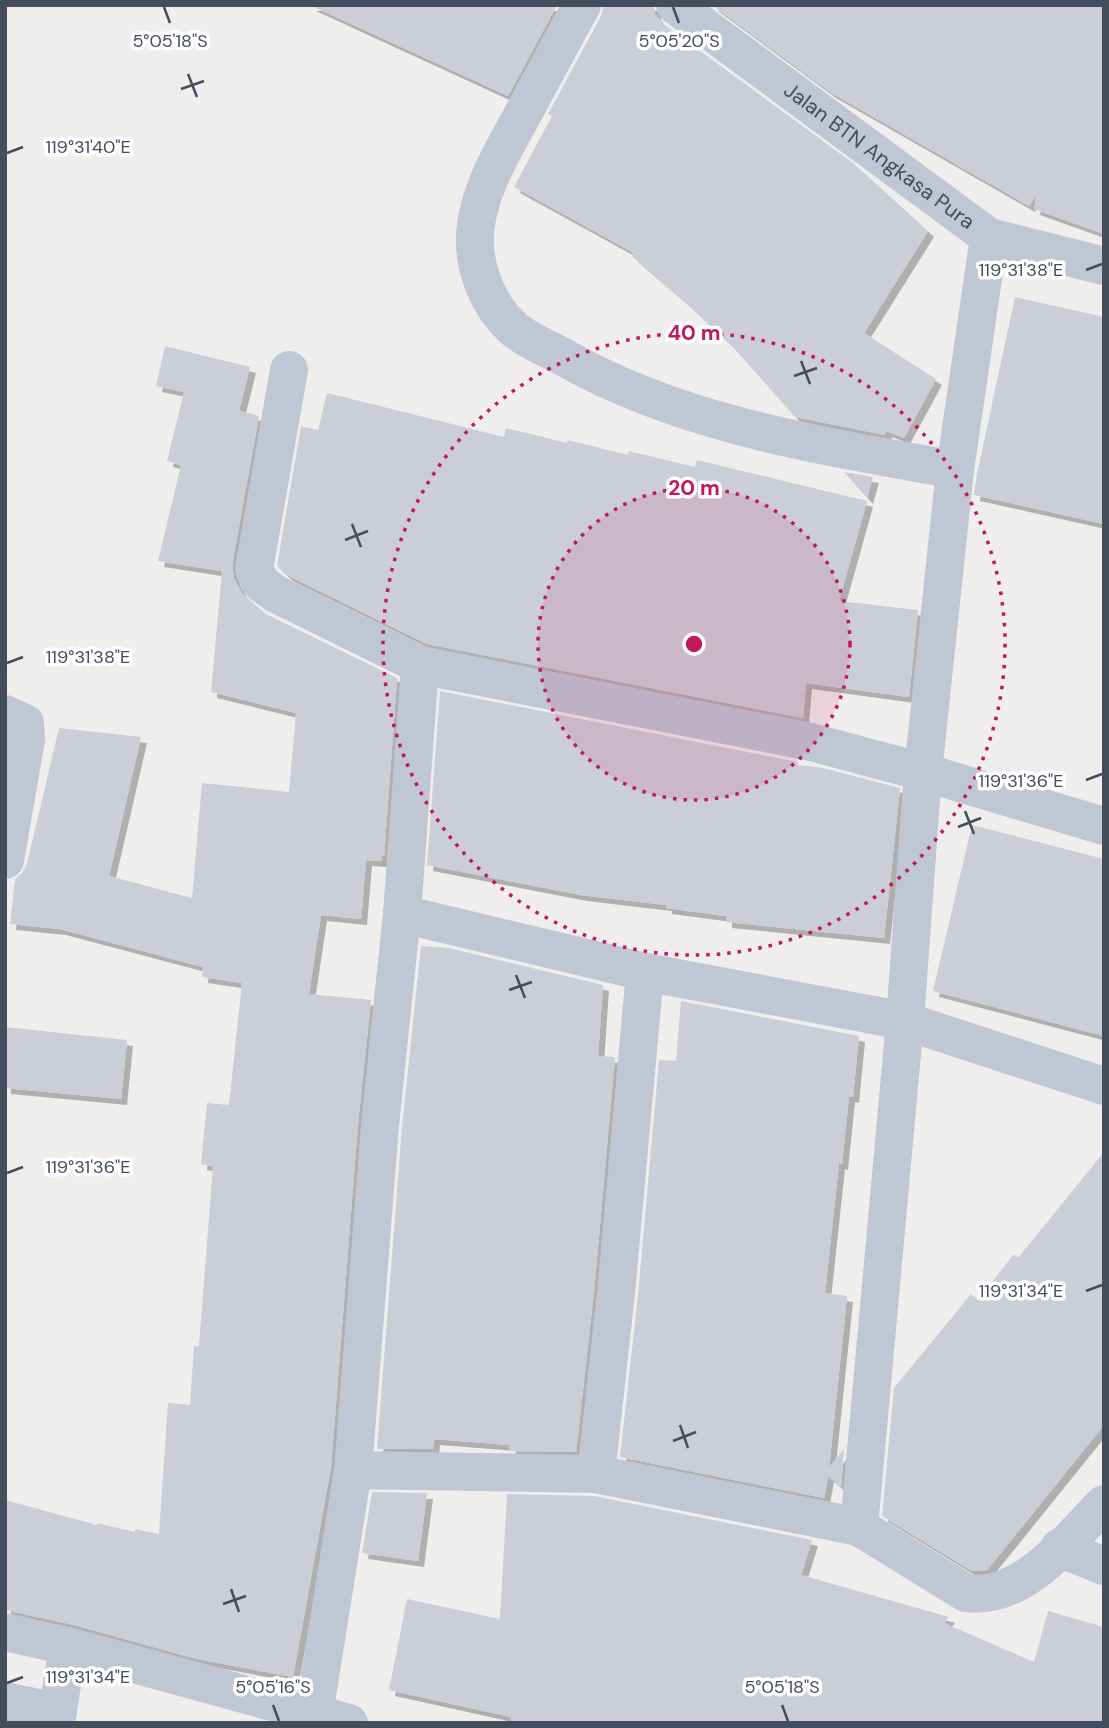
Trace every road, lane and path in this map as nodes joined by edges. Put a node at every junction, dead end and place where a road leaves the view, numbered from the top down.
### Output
1 (582, 5) edge
2 (675, 5) edge
3 (989, 237) junction
4 (1104, 266) edge
5 (289, 370) dead end
6 (955, 470) junction
7 (420, 665) junction
8 (5, 714) edge
9 (923, 772) junction
10 (1104, 826) edge
11 (5, 860) edge
12 (402, 914) junction
13 (645, 972) junction
14 (905, 1021) junction
15 (1104, 1086) edge
16 (353, 1470) junction
17 (596, 1474) junction
18 (1104, 1504) edge
19 (859, 1527) junction
20 (1059, 1548) junction
21 (1104, 1566) edge
22 (5, 1632) edge
23 (68, 1646) junction
24 (5, 1701) edge
25 (57, 1717) edge
26 (332, 1718) edge

1 - 6 street
2 - 3 street, Jalan BTN Angkasa Pura
3 - 4 street, Jalan BTN Angkasa Pura
3 - 6 street
5 - 7 street
6 - 9 street
7 - 9 street
7 - 12 street
8 - 11 street
9 - 10 street
9 - 14 street
12 - 13 street
12 - 16 street
13 - 14 street
13 - 17 street
14 - 15 street
14 - 19 street
16 - 17 street
16 - 26 street
17 - 19 street
18 - 20 street
19 - 20 street
20 - 21 street
22 - 23 street
23 - 25 street
23 - 26 street
24 - 25 street

